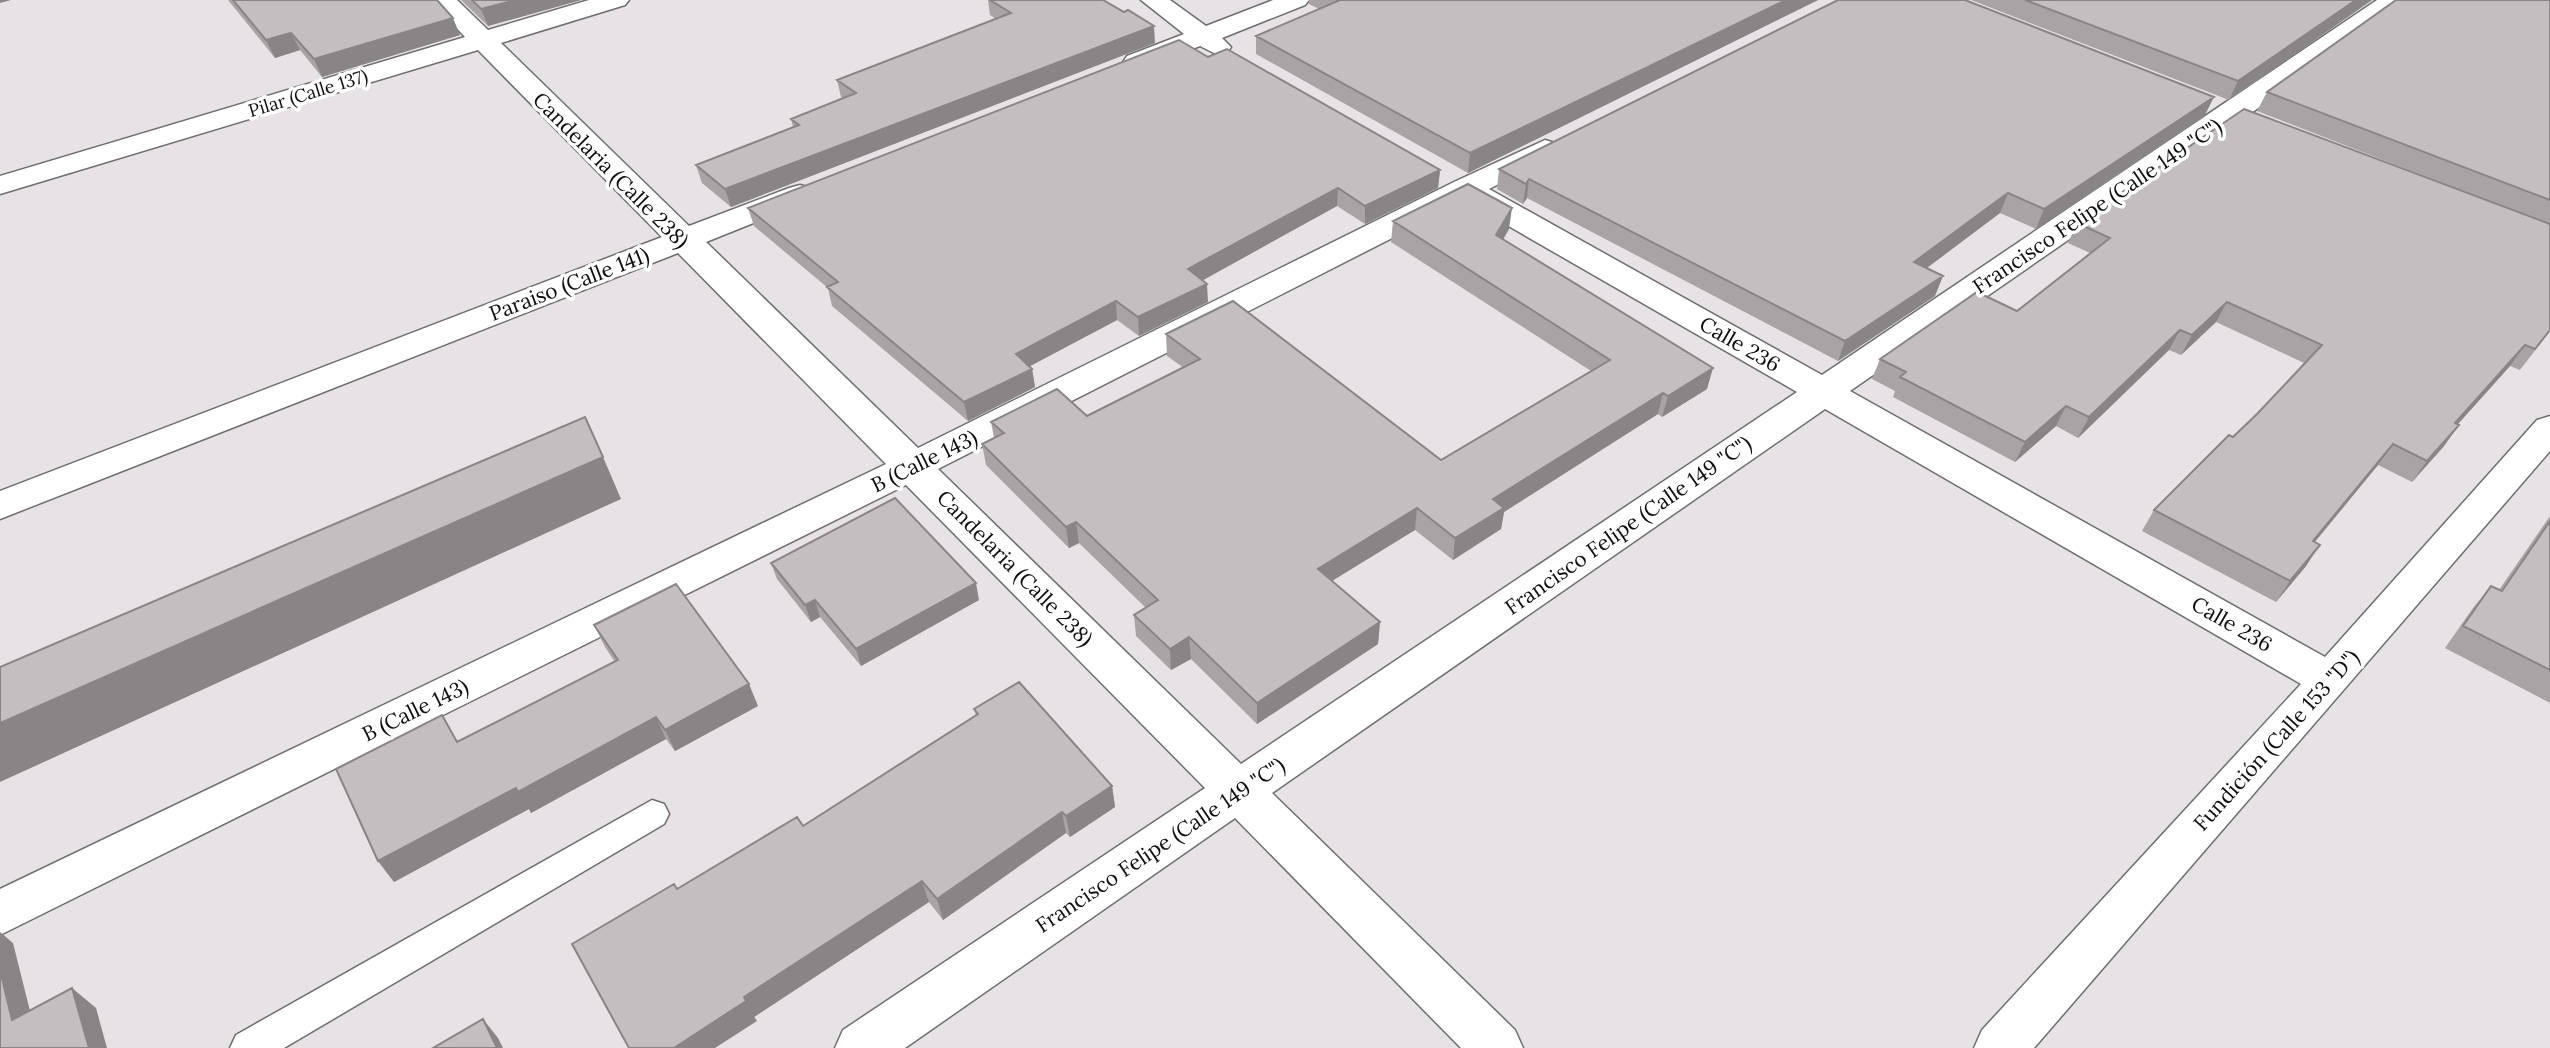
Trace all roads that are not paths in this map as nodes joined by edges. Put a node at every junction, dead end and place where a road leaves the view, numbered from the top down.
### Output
1 (443, 0) edge
2 (616, 0) edge
3 (1154, 0) edge
4 (1296, 0) edge
5 (2393, 0) edge
6 (1201, 37) junction
7 (483, 40) junction
8 (1249, 65) edge
9 (1110, 73) edge
10 (1576, 134) edge
11 (1430, 168) edge
12 (824, 184) edge
13 (0, 185) edge
14 (1466, 189) junction
15 (681, 240) junction
16 (1822, 391) junction
17 (2550, 428) edge
18 (913, 466) junction
19 (0, 506) edge
20 (2330, 680) junction
21 (1240, 792) junction
22 (652, 814) dead end
23 (0, 913) edge
24 (249, 1048) edge
25 (861, 1048) edge
26 (1497, 1048) edge
27 (2000, 1048) edge

1 - 7 street, Candelaria (Calle 238)
2 - 7 street, Pilar (Calle 137)
3 - 6 street
4 - 6 street
5 - 16 street, Francisco Felipe (Calle 149 "C")
6 - 8 street
6 - 9 street
7 - 13 street, Pilar (Calle 137)
7 - 15 street, Candelaria (Calle 238)
10 - 14 street, B (Calle 143)
11 - 14 street, Calle 236
12 - 15 street, Paraiso (Calle 141)
14 - 16 street, Calle 236
14 - 18 street, B (Calle 143)
15 - 18 street, Candelaria (Calle 238)
15 - 19 street, Paraiso (Calle 141)
16 - 20 street, Calle 236
16 - 21 street, Francisco Felipe (Calle 149 "C")
17 - 20 street, Fundición (Calle 153 "D")
18 - 21 street, Candelaria (Calle 238)
18 - 23 street, B (Calle 143)
20 - 27 street, Fundición (Calle 153 "D")
21 - 25 street, Francisco Felipe (Calle 149 "C")
21 - 26 street, Candelaria (Calle 238)
22 - 24 lane

